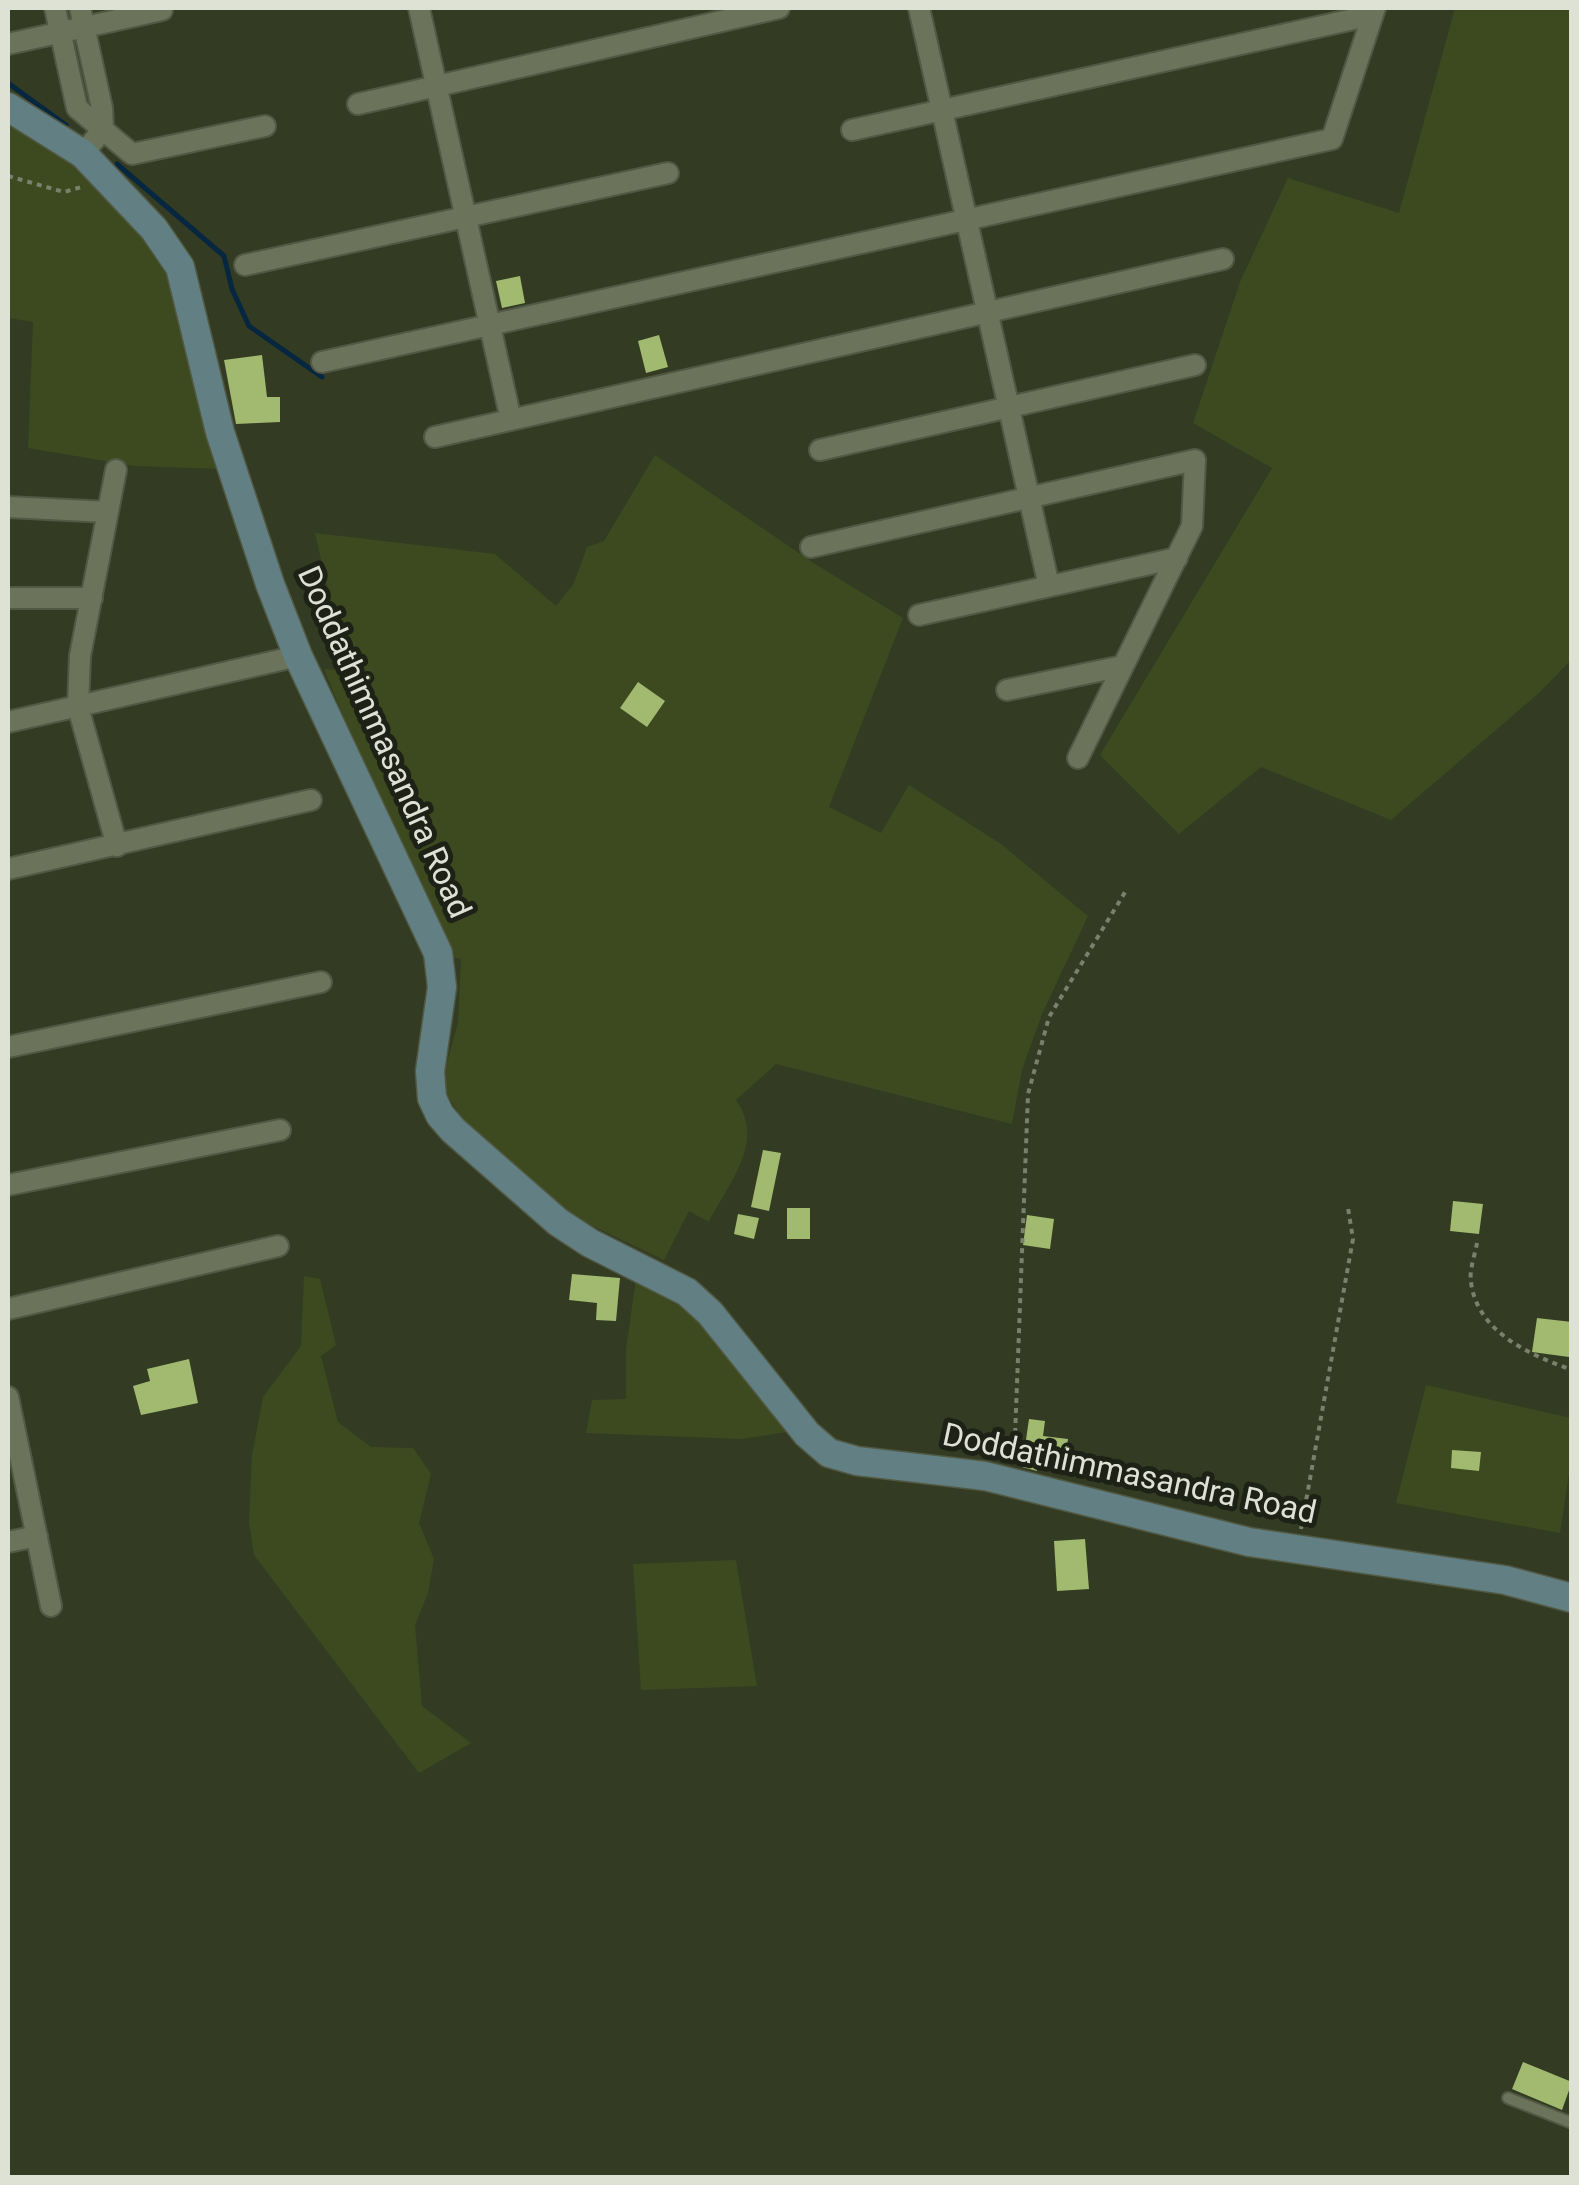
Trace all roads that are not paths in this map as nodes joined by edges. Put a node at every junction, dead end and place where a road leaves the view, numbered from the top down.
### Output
1 (55, 8) edge
2 (418, 8) edge
3 (779, 8) edge
4 (919, 8) edge
5 (162, 10) dead end
6 (1374, 11) edge
7 (82, 17) edge
8 (60, 32) junction
9 (8, 44) edge
10 (436, 86) junction
11 (358, 104) dead end
12 (8, 108) edge
13 (942, 110) junction
14 (266, 126) dead end
15 (103, 129) junction
16 (852, 130) dead end
17 (92, 164) junction
18 (668, 173) dead end
19 (466, 217) junction
20 (967, 220) junction
21 (1223, 260) dead end
22 (245, 265) dead end
23 (988, 312) junction
24 (490, 327) junction
25 (322, 362) dead end
26 (1195, 364) dead end
27 (1009, 407) junction
28 (511, 420) junction
29 (435, 437) dead end
30 (820, 450) dead end
31 (116, 470) dead end
32 (1029, 498) junction
33 (8, 507) edge
34 (108, 512) junction
35 (811, 547) dead end
36 (1177, 558) junction
37 (1049, 586) junction
38 (8, 598) edge
39 (92, 598) junction
40 (919, 615) dead end
41 (298, 656) junction
42 (1123, 666) junction
43 (1008, 690) dead end
44 (78, 707) junction
45 (8, 722) edge
46 (1078, 758) dead end
47 (311, 800) dead end
48 (117, 846) junction
49 (8, 869) edge
50 (321, 982) dead end
51 (8, 1047) edge
52 (280, 1130) dead end
53 (8, 1185) edge
54 (278, 1246) dead end
55 (8, 1309) edge
56 (8, 1397) edge
57 (10, 1426) edge
58 (37, 1536) junction
59 (8, 1542) edge
60 (1572, 1598) edge
61 (51, 1606) dead end
62 (1508, 2098) dead end
63 (1572, 2123) edge

1 - 8 street
2 - 10 street
3 - 10 street
4 - 13 street
5 - 7 street
6 - 13 street
6 - 20 street
7 - 8 street
7 - 15 street
8 - 9 street
8 - 15 street
10 - 11 street
10 - 19 street
12 - 17 street, Doddathimmasandra Road
13 - 16 street
13 - 20 street
14 - 15 street
15 - 17 street
17 - 41 street, Doddathimmasandra Road
18 - 19 street
19 - 22 street
19 - 24 street
20 - 23 street
20 - 24 street
21 - 23 street
23 - 27 street
23 - 28 street
24 - 25 street
24 - 28 street
26 - 27 street
27 - 30 street
27 - 32 street
28 - 29 street
31 - 34 street
32 - 35 street
32 - 36 street
32 - 37 street
33 - 34 street
34 - 39 street
36 - 37 street
36 - 42 street
37 - 40 street
38 - 39 street
39 - 44 street
41 - 44 street
41 - 60 street, Doddathimmasandra Road
42 - 43 street
42 - 46 street
44 - 45 street
44 - 48 street
47 - 48 street
48 - 49 street
50 - 51 street
52 - 53 street
54 - 55 street
56 - 57 street
57 - 58 street
58 - 59 street
58 - 61 street
62 - 63 lane

